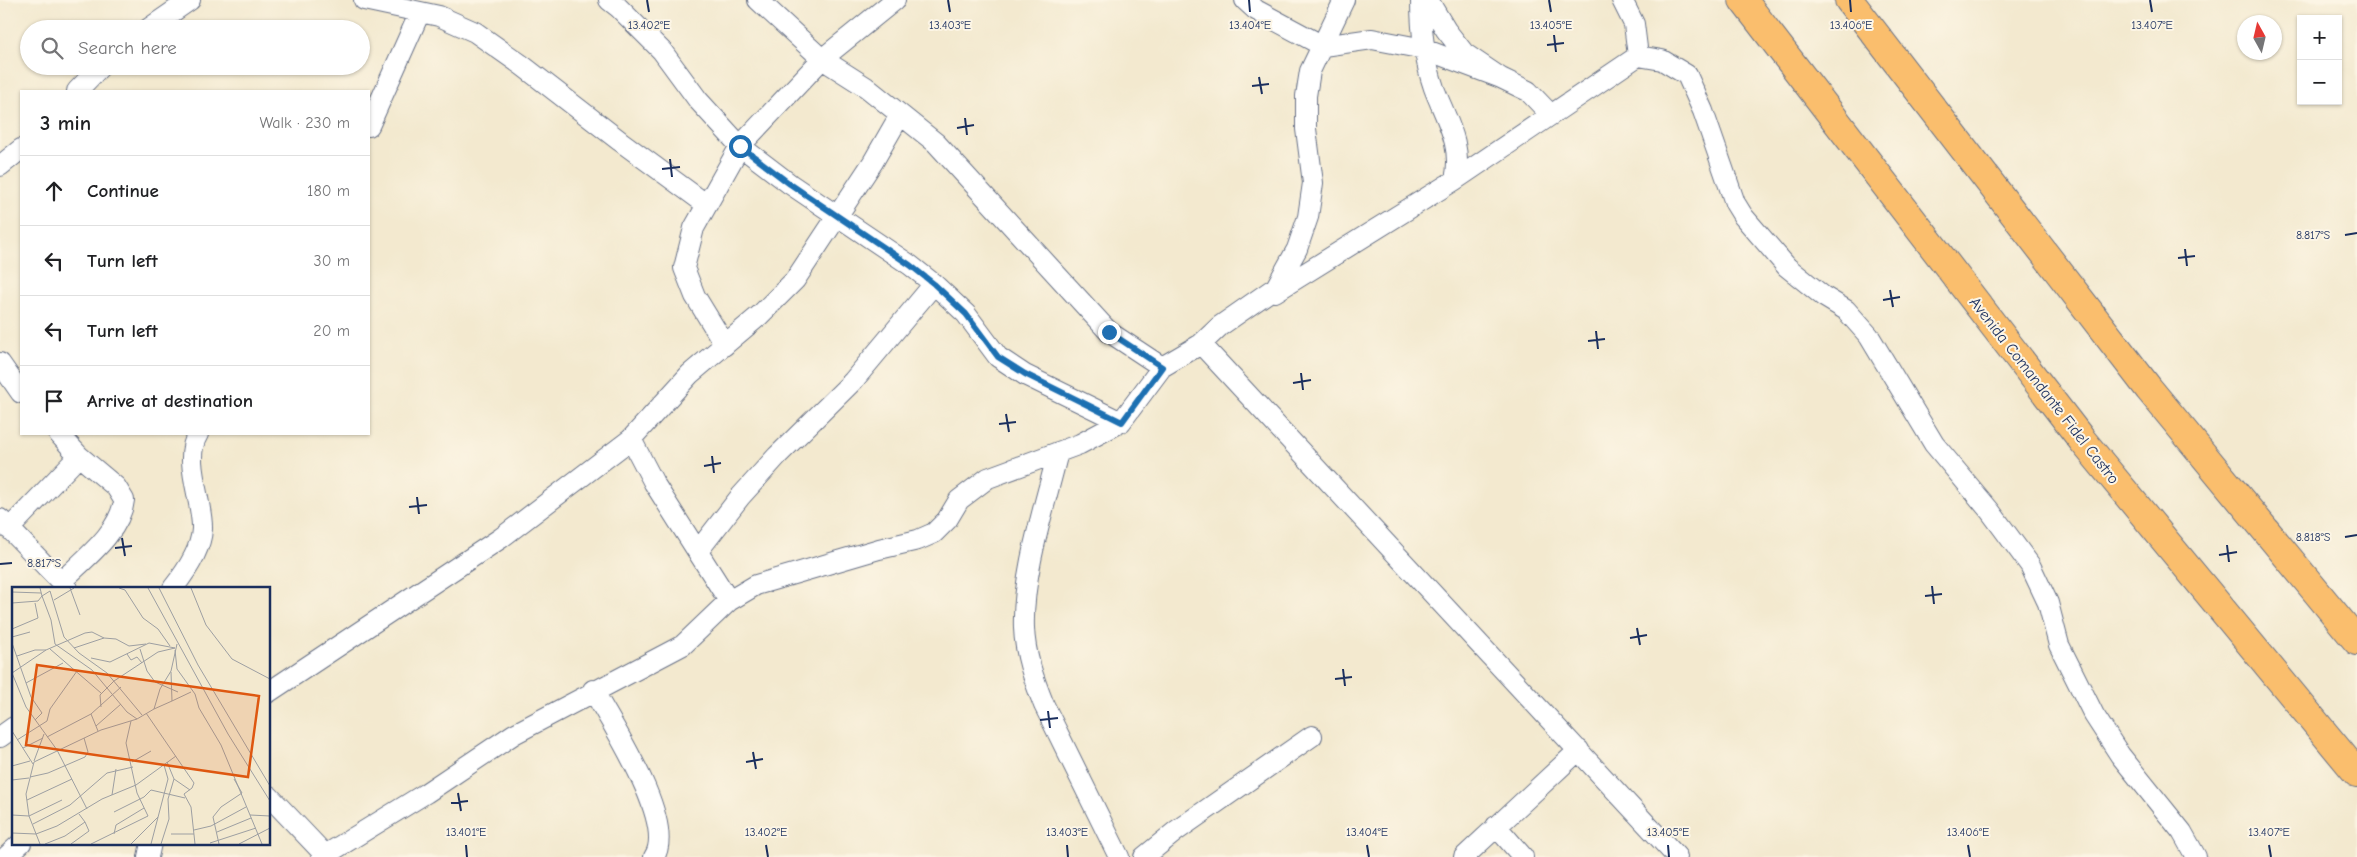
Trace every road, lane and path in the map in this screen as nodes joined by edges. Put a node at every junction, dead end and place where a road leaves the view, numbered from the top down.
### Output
1 (190, 0) edge
2 (364, 0) edge
3 (609, 0) edge
4 (758, 0) edge
5 (895, 0) edge
6 (1245, 0) edge
7 (1344, 0) edge
8 (1421, 0) edge
9 (1428, 0) edge
10 (1622, 0) edge
11 (1743, 0) edge
12 (1849, 0) edge
13 (420, 12) junction
14 (161, 20) edge
15 (1323, 46) junction
16 (1424, 49) junction
17 (1638, 56) junction
18 (822, 59) junction
19 (92, 75) edge
20 (1500, 78) junction
21 (78, 90) edge
22 (900, 115) junction
23 (1551, 115) junction
24 (370, 124) edge
25 (740, 146) junction
26 (20, 150) edge
27 (0, 166) edge
28 (1455, 180) junction
29 (707, 205) junction
30 (836, 216) junction
31 (934, 284) junction
32 (1220, 326) junction
33 (1201, 344) junction
34 (724, 345) junction
35 (0, 363) edge
36 (1162, 367) junction
37 (20, 392) edge
38 (1122, 422) junction
39 (60, 435) edge
40 (198, 435) edge
41 (631, 439) junction
42 (1058, 452) junction
43 (79, 456) junction
44 (5, 524) edge
45 (698, 551) junction
46 (64, 585) edge
47 (175, 587) edge
48 (729, 601) junction
49 (2357, 641) edge
50 (593, 690) junction
51 (270, 691) edge
52 (12, 728) edge
53 (1312, 736) dead end
54 (0, 737) edge
55 (1579, 750) junction
56 (2357, 773) edge
57 (270, 797) edge
58 (1496, 826) junction
59 (20, 844) edge
60 (151, 844) edge
61 (325, 856) edge
62 (1466, 856) edge
63 (6, 857) edge
64 (148, 857) edge
65 (654, 857) edge
66 (1119, 857) edge
67 (1144, 857) edge
68 (1524, 857) edge
69 (1677, 857) edge
70 (2196, 857) edge

1 - 14 street
2 - 13 street
3 - 25 street
4 - 18 street
5 - 18 street
6 - 15 street
7 - 15 street
8 - 16 street
9 - 20 street
10 - 17 street
11 - 56 highway, Avenida Comandante Fidel Castro
12 - 49 highway
13 - 24 street
13 - 29 street
15 - 16 street
15 - 32 street
16 - 20 street
16 - 28 street
17 - 23 street
17 - 70 street
18 - 22 street
18 - 25 street
19 - 21 street
20 - 23 street
22 - 30 street
22 - 36 street
23 - 28 street
25 - 29 street
25 - 30 street
26 - 27 street
28 - 32 street
29 - 34 street
30 - 31 street
30 - 34 street
31 - 38 street
31 - 45 street
32 - 33 street
33 - 36 street
33 - 55 street
34 - 41 street
35 - 37 street
36 - 38 street
38 - 42 street
39 - 43 street
40 - 47 street
41 - 45 street
41 - 51 street
42 - 48 street
42 - 66 street
43 - 44 street
43 - 46 street
44 - 46 street
45 - 48 street
48 - 50 street
50 - 61 street
50 - 65 street
52 - 54 street
53 - 67 street
55 - 58 street
55 - 69 street
57 - 61 street
58 - 62 street
58 - 68 street
59 - 63 street
60 - 64 street

